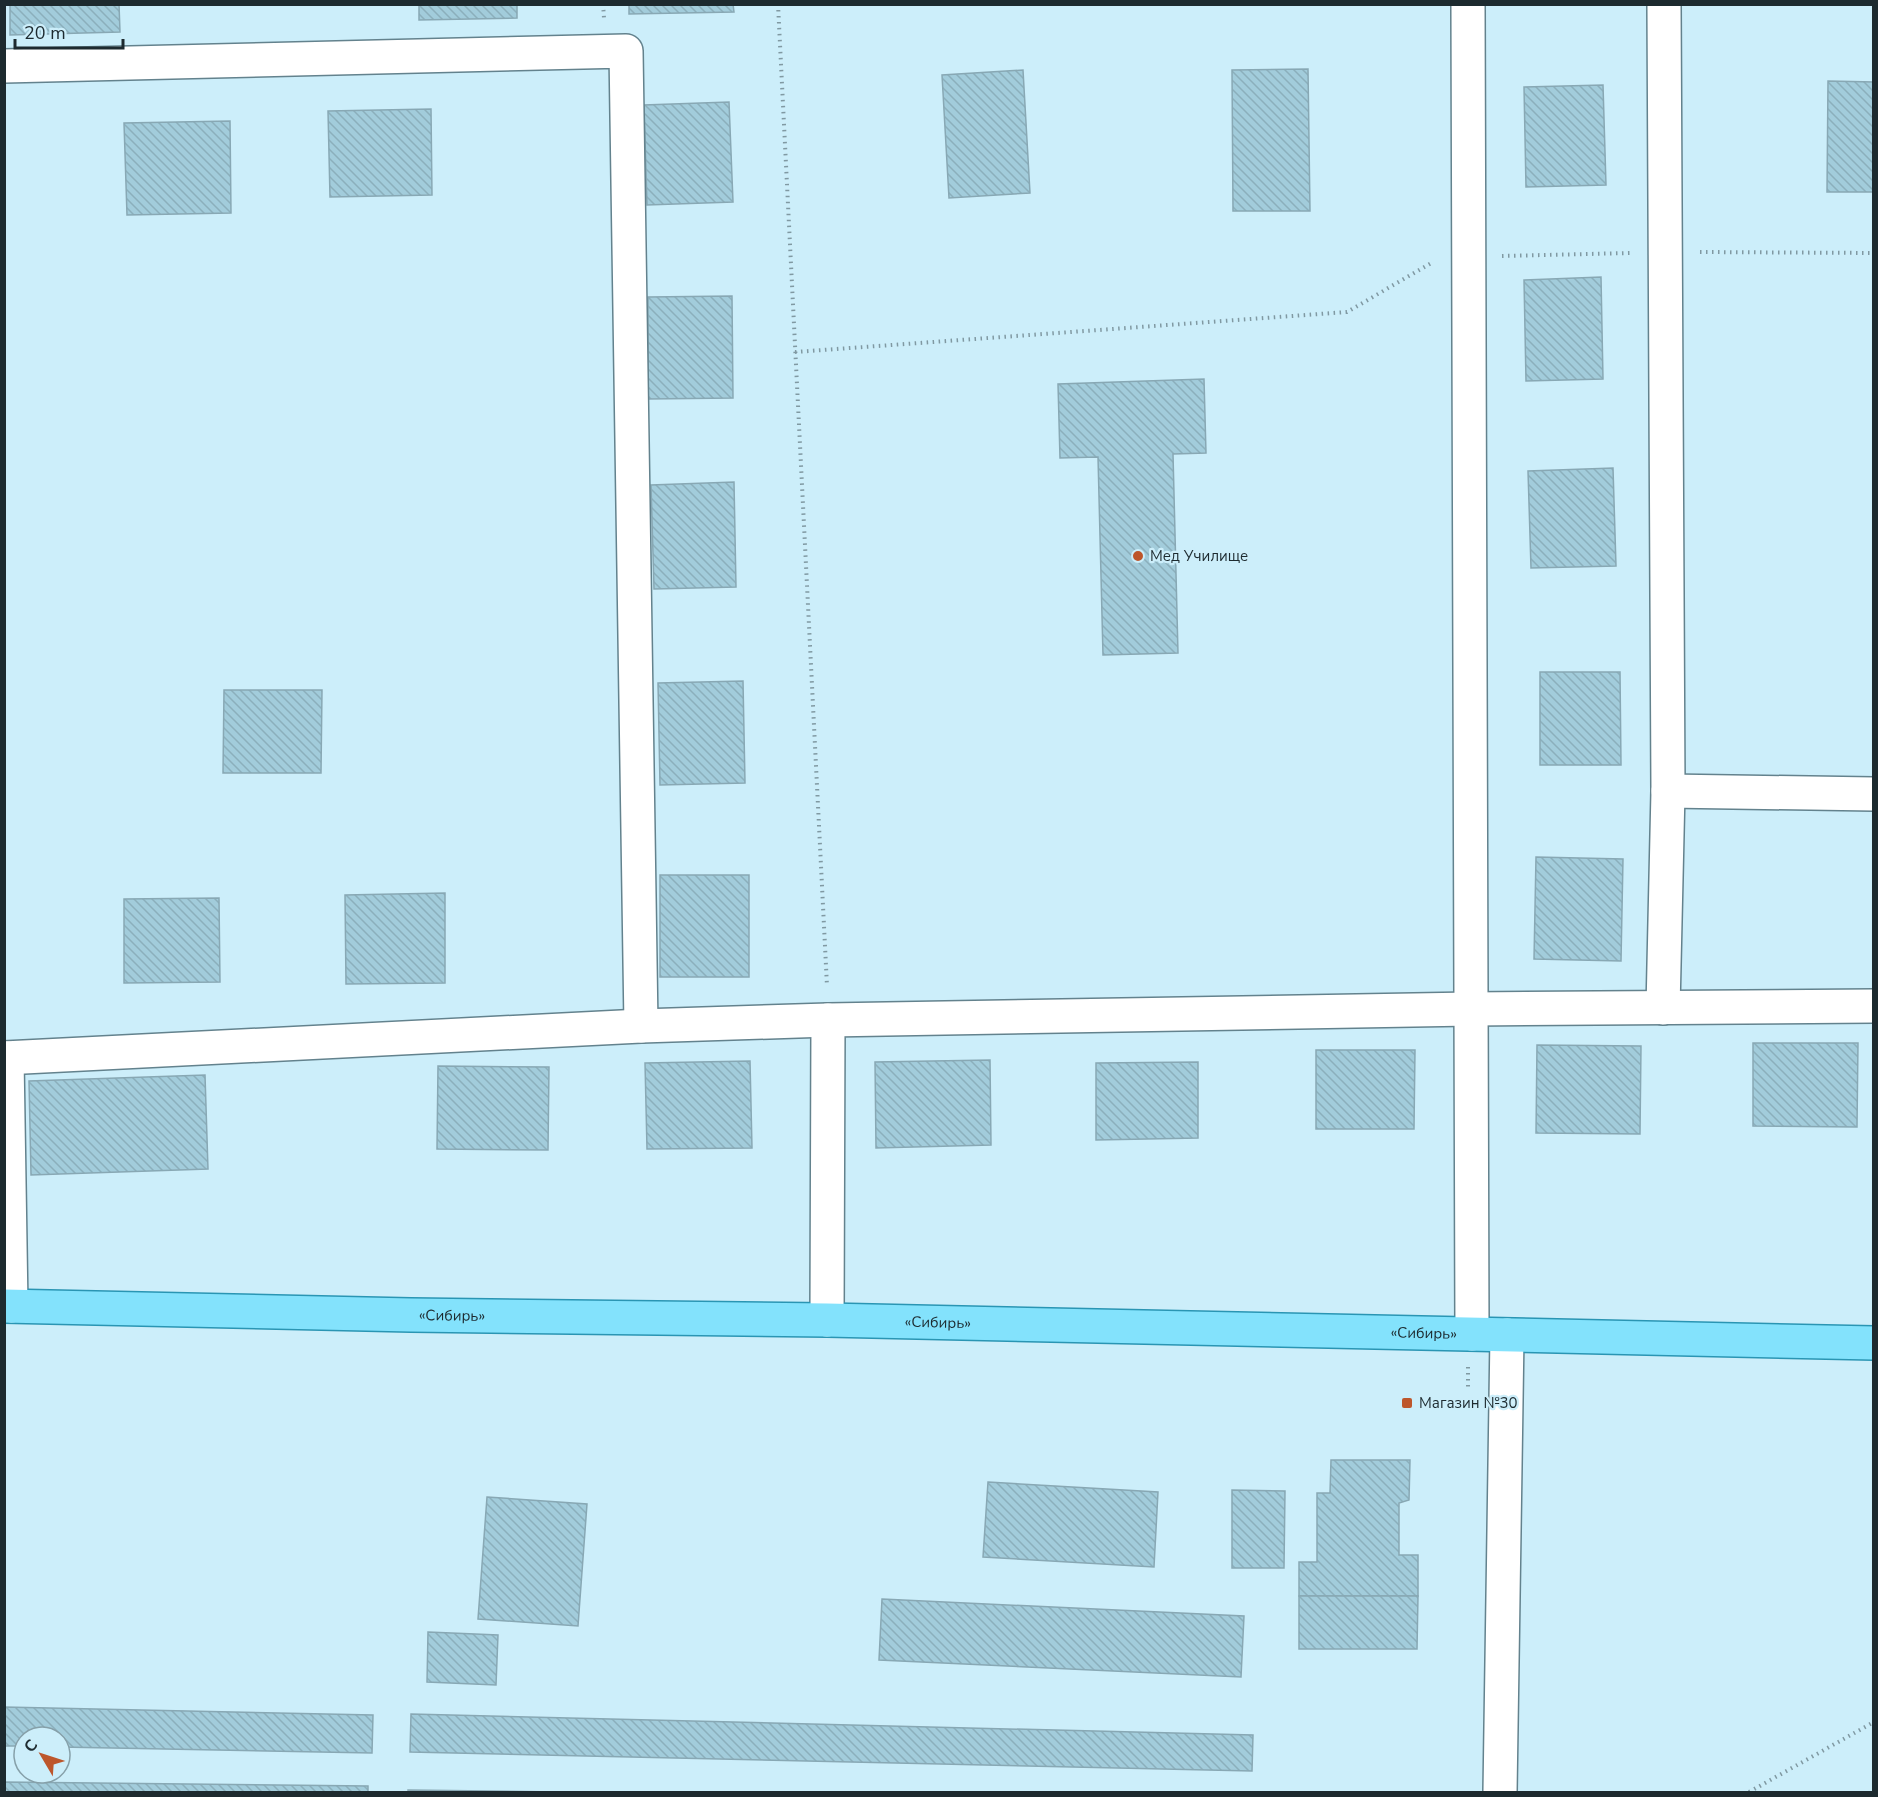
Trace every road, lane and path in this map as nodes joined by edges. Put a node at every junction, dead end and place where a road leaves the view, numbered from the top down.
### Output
1 (778, 4) edge
2 (1468, 4) edge
3 (1664, 4) edge
4 (4, 66) edge
5 (1443, 257) dead end
6 (795, 352) junction
7 (1668, 791) junction
8 (1874, 794) edge
9 (1874, 1006) edge
10 (1663, 1008) junction
11 (1471, 1009) junction
12 (828, 1020) junction
13 (641, 1026) junction
14 (6, 1058) edge
15 (8, 1306) edge
16 (827, 1320) junction
17 (1472, 1334) junction
18 (1508, 1335) junction
19 (1874, 1342) edge
20 (1874, 1722) edge
21 (1500, 1792) edge
22 (1749, 1792) edge

1 - 6 path
2 - 11 lane
3 - 7 lane
4 - 13 lane
5 - 6 path
6 - 12 path
7 - 8 lane
7 - 10 lane
9 - 10 lane
10 - 11 lane
11 - 12 lane
11 - 17 lane
12 - 13 lane
12 - 16 lane
13 - 14 lane
14 - 15 lane
15 - 16 main road, «Сибирь»
16 - 17 main road, «Сибирь»
17 - 18 main road, «Сибирь»
18 - 19 main road, «Сибирь»
18 - 21 lane
20 - 22 path

